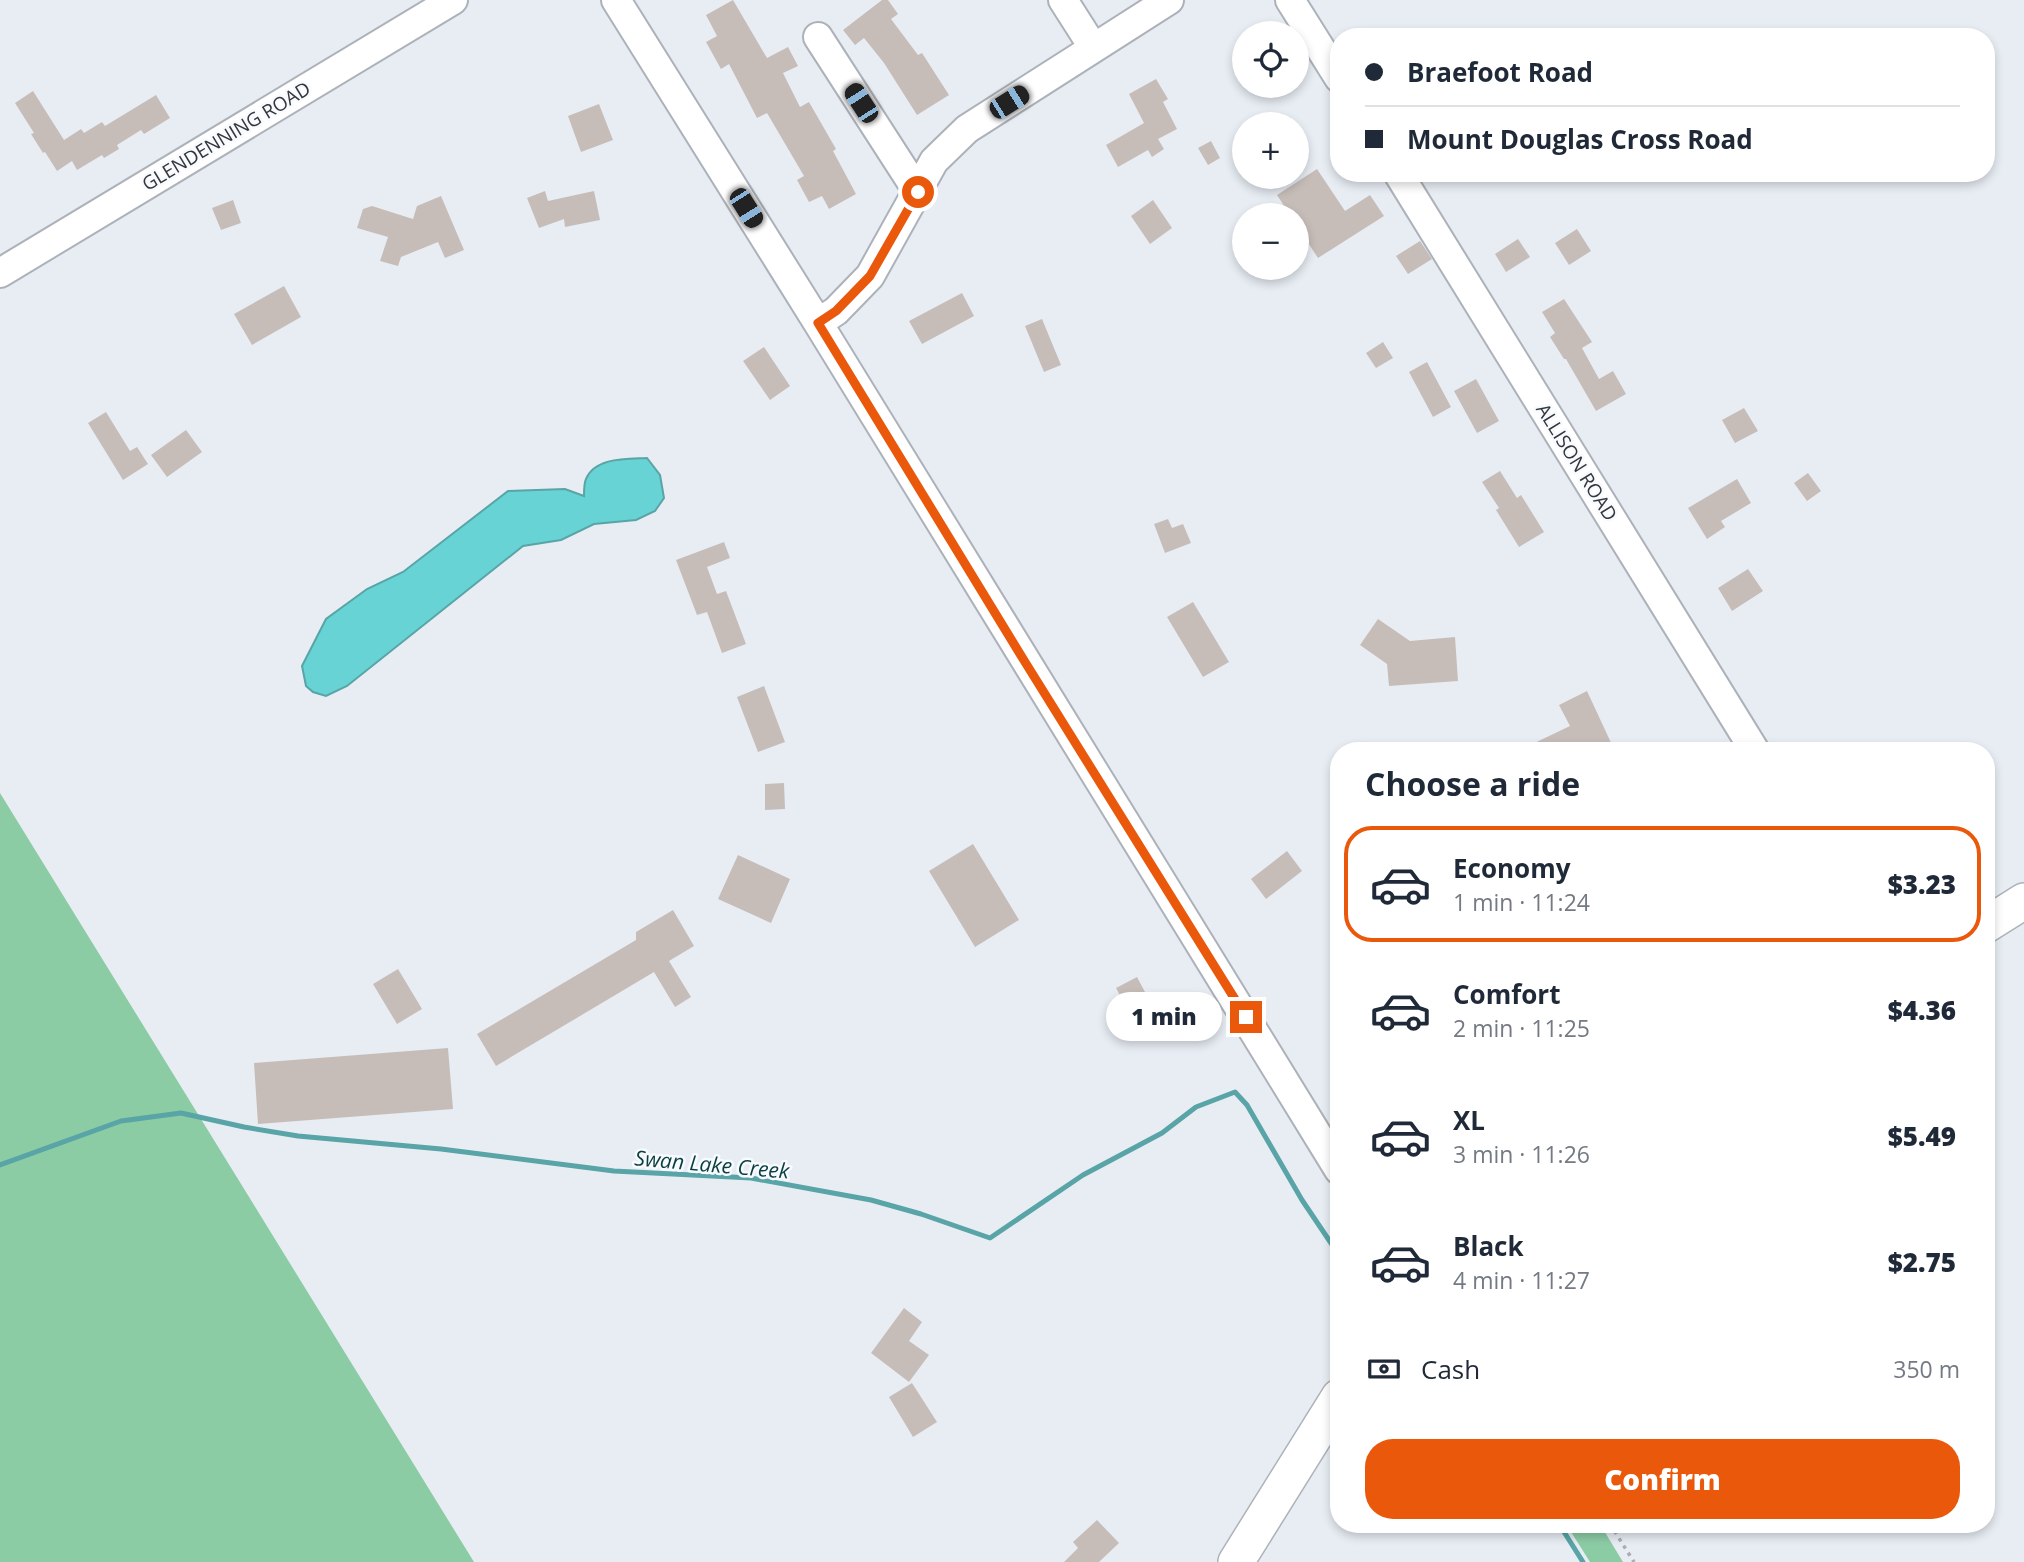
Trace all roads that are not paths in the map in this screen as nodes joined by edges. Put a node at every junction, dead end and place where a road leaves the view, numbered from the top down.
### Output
1 (453, 0) edge
2 (616, 0) edge
3 (1063, 0) edge
4 (1169, 0) edge
5 (1290, 0) edge
6 (818, 37) dead end
7 (1093, 47) junction
8 (1330, 64) edge
9 (1404, 182) edge
10 (918, 192) junction
11 (0, 273) edge
12 (818, 323) junction
13 (1749, 742) edge
14 (2024, 901) edge
15 (1995, 919) edge
16 (1330, 1155) edge
17 (1330, 1411) edge
18 (1236, 1562) edge

1 - 11 street, GLENDENNING ROAD
2 - 12 street
3 - 7 street
4 - 7 street
5 - 8 street
6 - 10 street
7 - 10 street
9 - 13 street, ALLISON ROAD
10 - 12 street
12 - 16 street
14 - 15 main road
17 - 18 main road

